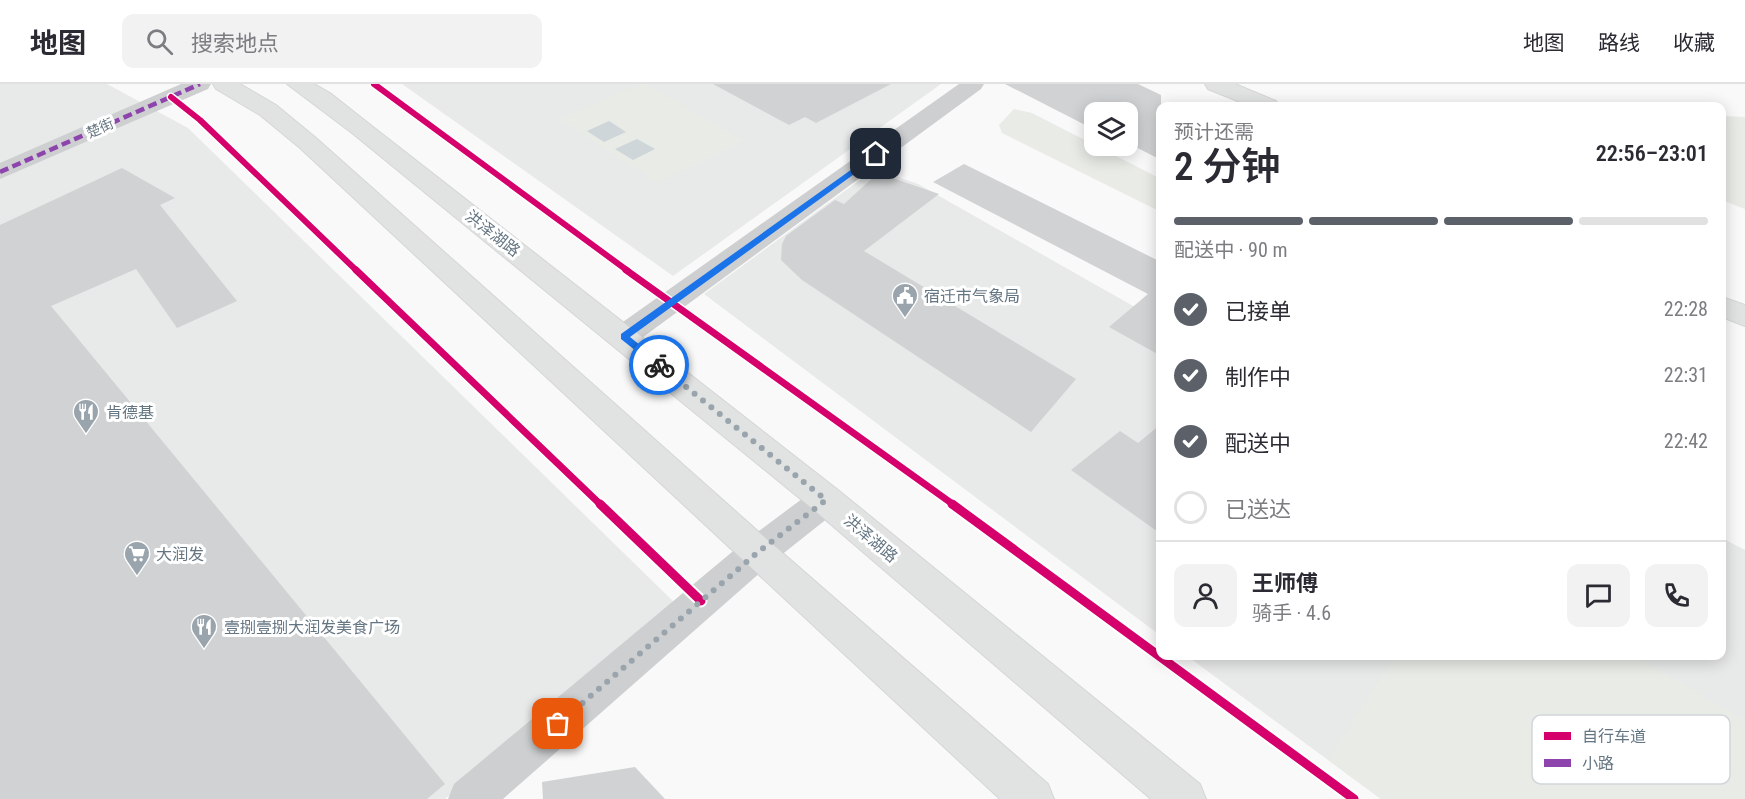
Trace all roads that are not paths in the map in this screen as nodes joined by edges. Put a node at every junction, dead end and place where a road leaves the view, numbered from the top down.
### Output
1 (200, 84) edge
2 (224, 84) edge
3 (298, 84) edge
4 (973, 84) edge
5 (1216, 84) edge
6 (1259, 102) edge
7 (0, 172) edge
8 (1726, 308) edge
9 (1745, 316) edge
10 (624, 336) junction
11 (826, 500) junction
12 (757, 553) junction
13 (470, 799) edge
14 (1032, 799) edge
15 (1184, 799) edge

1 - 7 street, 楚街
2 - 12 main road
3 - 10 main road, 洪泽湖路
4 - 10 street
5 - 6 main road
8 - 9 main road
10 - 11 main road, 洪泽湖路
11 - 12 street
11 - 15 main road, 洪泽湖路
12 - 13 street
12 - 14 main road

